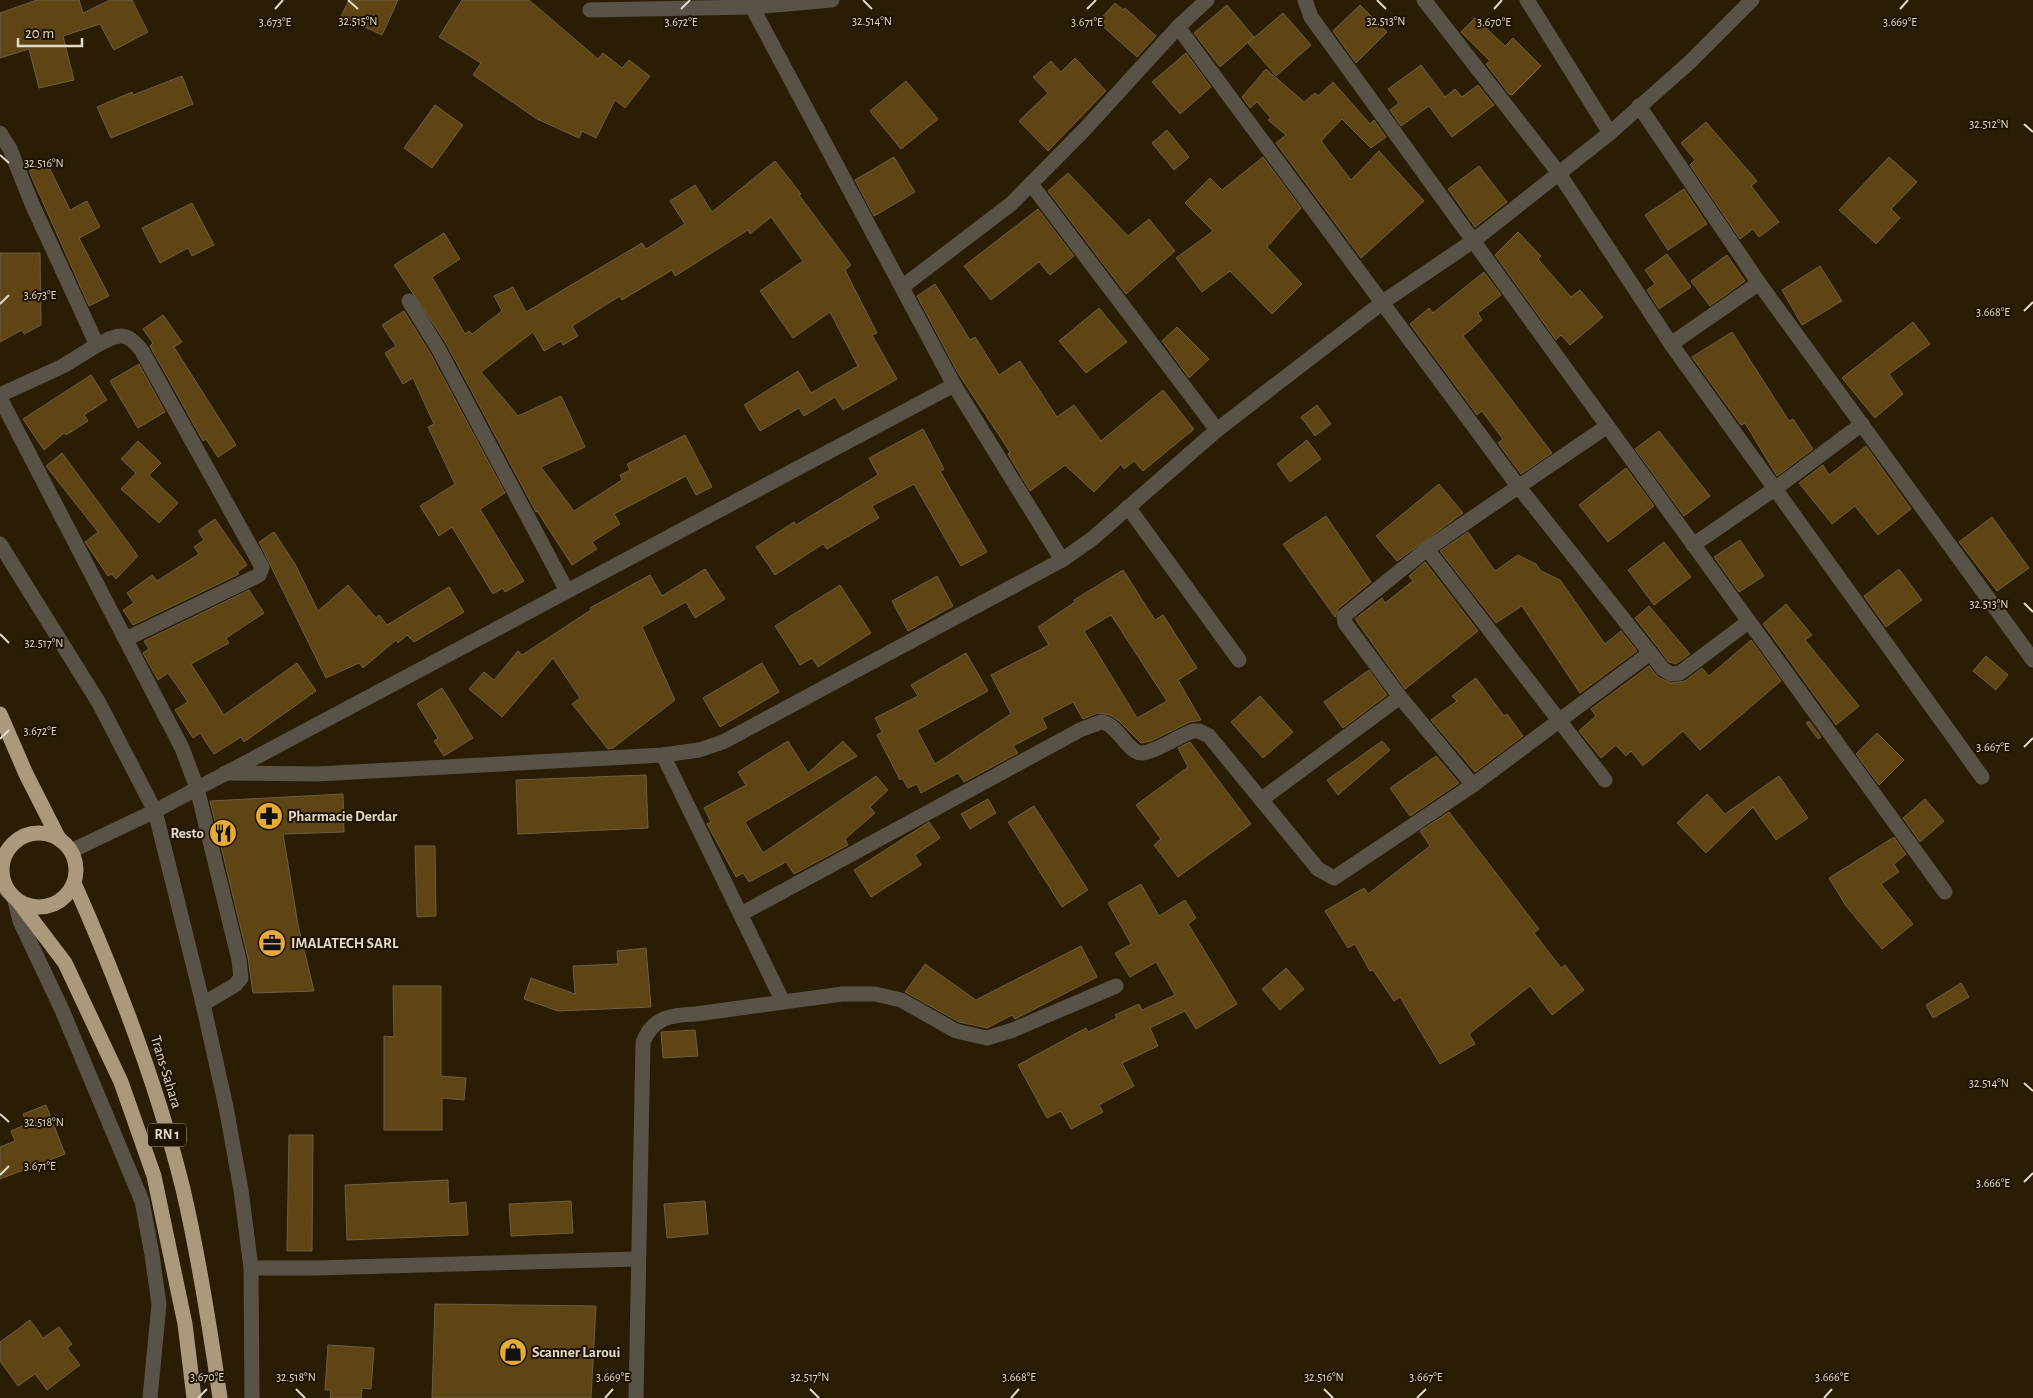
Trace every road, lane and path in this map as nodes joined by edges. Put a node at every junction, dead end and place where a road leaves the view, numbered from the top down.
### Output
1 (832, 0) edge
2 (1207, 0) edge
3 (1305, 0) edge
4 (1424, 0) edge
5 (1528, 0) edge
6 (1748, 2) edge
7 (708, 4) edge
8 (752, 7) junction
9 (590, 10) dead end
10 (1178, 27) junction
11 (1639, 106) junction
12 (0, 133) edge
13 (1610, 133) junction
14 (1558, 172) junction
15 (1031, 184) junction
16 (1473, 241) junction
17 (1759, 283) junction
18 (902, 287) junction
19 (409, 301) dead end
20 (1383, 302) junction
21 (1671, 344) junction
22 (97, 345) junction
23 (954, 385) junction
24 (0, 396) edge
25 (1862, 424) junction
26 (1606, 427) junction
27 (1217, 430) junction
28 (1518, 486) junction
29 (1776, 488) junction
30 (1128, 507) junction
31 (0, 544) edge
32 (1693, 545) junction
33 (1427, 549) junction
34 (1062, 560) junction
35 (567, 591) junction
36 (1748, 622) junction
37 (126, 639) junction
38 (1650, 653) junction
39 (1239, 660) dead end
40 (2033, 660) edge
41 (1400, 696) junction
42 (0, 714) edge
43 (1560, 720) junction
44 (663, 755) junction
45 (225, 773) junction
46 (1982, 777) dead end
47 (1605, 780) dead end
48 (1473, 785) junction
49 (197, 788) junction
50 (1262, 799) junction
51 (155, 811) junction
52 (59, 839) junction
53 (71, 851) junction
54 (1, 861) edge
55 (74, 883) junction
56 (1945, 892) dead end
57 (11, 894) edge
58 (741, 914) junction
59 (1116, 986) dead end
60 (783, 1002) junction
61 (202, 1004) junction
62 (637, 1259) junction
63 (251, 1268) junction
64 (150, 1398) edge
65 (194, 1398) edge
66 (220, 1398) edge
67 (252, 1398) edge
68 (636, 1398) edge

1 - 8 street
2 - 10 street
3 - 16 street
4 - 14 street
5 - 13 street
6 - 11 street
7 - 8 street
7 - 9 street
8 - 18 street
10 - 15 street
10 - 20 street
11 - 13 street
11 - 17 street
12 - 22 street
13 - 14 street
14 - 16 street
14 - 21 street
15 - 18 street
15 - 27 street
16 - 20 street
16 - 26 street
17 - 21 street
17 - 25 street
18 - 23 street
19 - 35 street
20 - 27 street
20 - 28 street
21 - 29 street
22 - 24 street
22 - 37 street
23 - 34 street
23 - 35 street
24 - 37 street
25 - 29 street
25 - 40 street
26 - 28 street
26 - 32 street
27 - 30 street
28 - 33 street
28 - 38 street
29 - 32 street
29 - 46 street
30 - 34 street
30 - 39 street
31 - 51 street
32 - 36 street
33 - 41 street
33 - 43 street
34 - 44 street
35 - 45 street
36 - 38 street
36 - 56 street
37 - 49 street
38 - 43 street
41 - 48 street
41 - 50 street
42 - 52 highway
43 - 47 street
43 - 48 street
44 - 45 street
44 - 58 street
45 - 49 street
48 - 50 street
49 - 51 street
49 - 61 street
50 - 58 street
51 - 53 street
51 - 61 street
52 - 53 highway
52 - 54 highway
53 - 55 highway
54 - 57 highway
55 - 57 highway
55 - 66 highway, Trans-Sahara / RN 1
57 - 64 street
57 - 65 highway, RN 1
58 - 60 street
59 - 60 street
60 - 62 street
61 - 63 street
62 - 63 street
62 - 68 street
63 - 67 street

